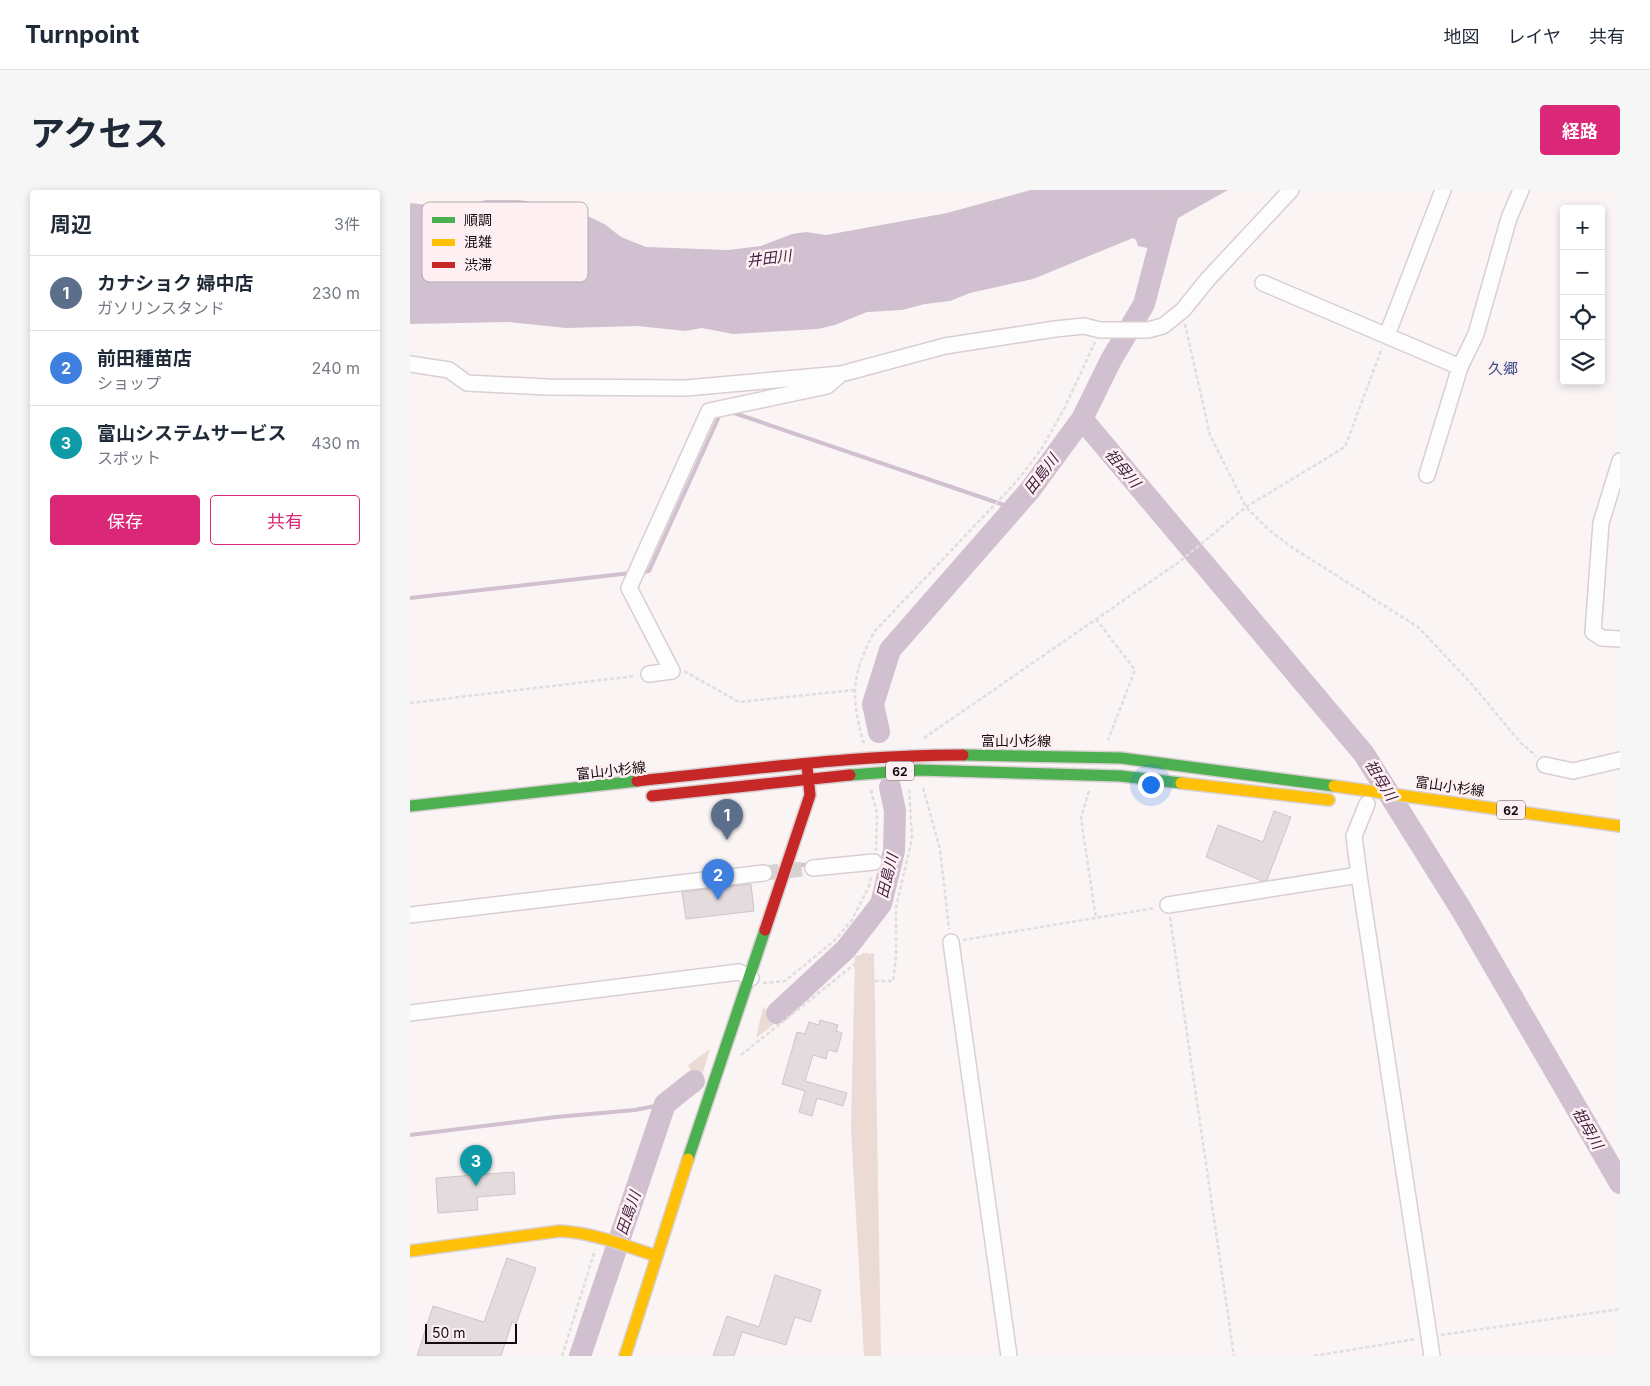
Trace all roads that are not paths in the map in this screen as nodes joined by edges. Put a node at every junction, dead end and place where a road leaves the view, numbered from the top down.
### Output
1 (1291, 190) edge
2 (1443, 190) edge
3 (1521, 190) edge
4 (1264, 283) dead end
5 (1387, 335) junction
6 (410, 364) edge
7 (1460, 367) junction
8 (841, 374) junction
9 (1620, 461) edge
10 (1427, 475) dead end
11 (1620, 639) edge
12 (649, 674) road end
13 (1620, 760) edge
14 (807, 763) junction
15 (1545, 765) road end
16 (809, 780) junction
17 (639, 797) dead end
18 (1338, 801) dead end
19 (1368, 801) junction
20 (416, 806) edge
21 (1620, 826) edge
22 (874, 862) road end
23 (813, 868) tunnel mouth
24 (764, 873) tunnel mouth
25 (1360, 874) junction
26 (1168, 905) road end
27 (410, 915) edge
28 (951, 942) road end
29 (751, 978) junction
30 (410, 1013) edge
31 (410, 1251) edge
32 (656, 1256) junction
33 (625, 1356) edge
34 (1009, 1356) edge
35 (1432, 1356) edge

1 - 8 street
2 - 5 street
3 - 7 street
4 - 5 street
5 - 7 street
6 - 8 street
7 - 10 street
8 - 12 street
9 - 11 street
13 - 15 street
14 - 16 main road
14 - 19 main road, 富山小杉線 / 62
14 - 20 main road, 富山小杉線 / 62
16 - 17 main road, 62
16 - 18 main road, 62
16 - 29 main road
19 - 21 main road, 富山小杉線 / 62
19 - 25 street
22 - 23 street
24 - 27 street
25 - 26 street
25 - 35 street
28 - 34 street
29 - 30 street
29 - 32 main road
31 - 32 main road
32 - 33 main road

